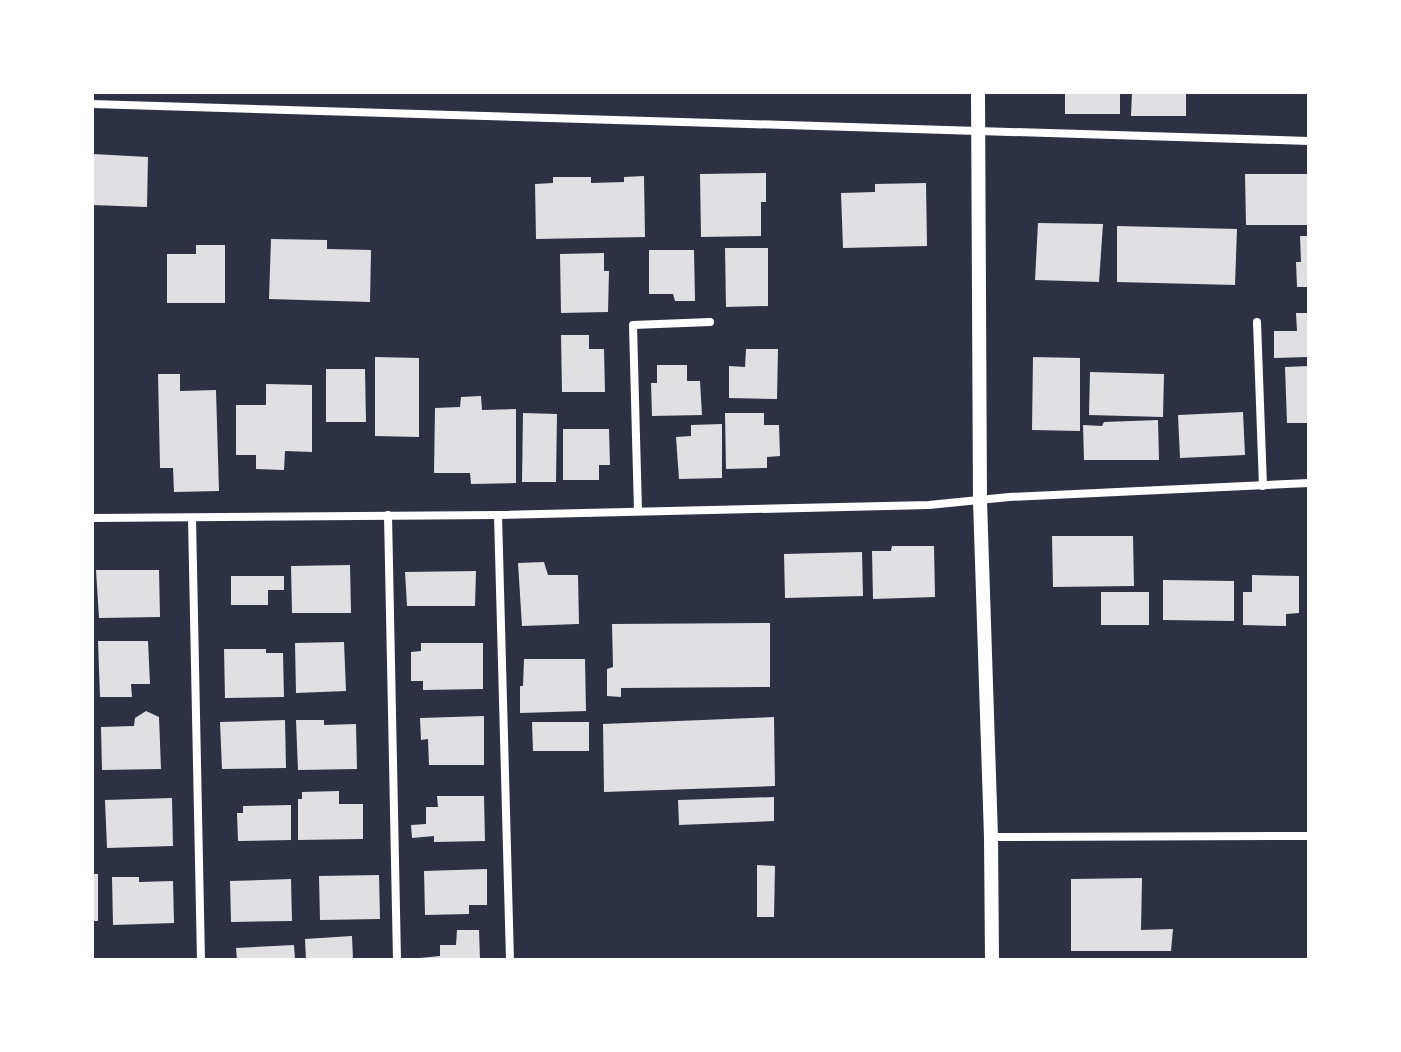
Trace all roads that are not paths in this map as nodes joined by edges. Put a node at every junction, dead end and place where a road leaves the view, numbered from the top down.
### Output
1 (978, 92) edge
2 (92, 104) edge
3 (978, 130) junction
4 (1309, 141) edge
5 (710, 322) dead end
6 (1257, 322) dead end
7 (1309, 483) edge
8 (1263, 486) junction
9 (980, 501) junction
10 (638, 511) junction
11 (388, 515) junction
12 (498, 515) junction
13 (92, 518) edge
14 (192, 518) junction
15 (1309, 836) edge
16 (991, 837) junction
17 (201, 960) edge
18 (397, 960) edge
19 (510, 960) edge
20 (992, 960) edge

1 - 3 street
2 - 3 street
3 - 4 street
3 - 9 street
5 - 10 street
6 - 8 street
7 - 8 street
8 - 9 street
9 - 10 street
9 - 16 street
10 - 12 street
11 - 12 street
11 - 14 street
11 - 18 street
12 - 19 street
13 - 14 street
14 - 17 street
15 - 16 street
16 - 20 street

